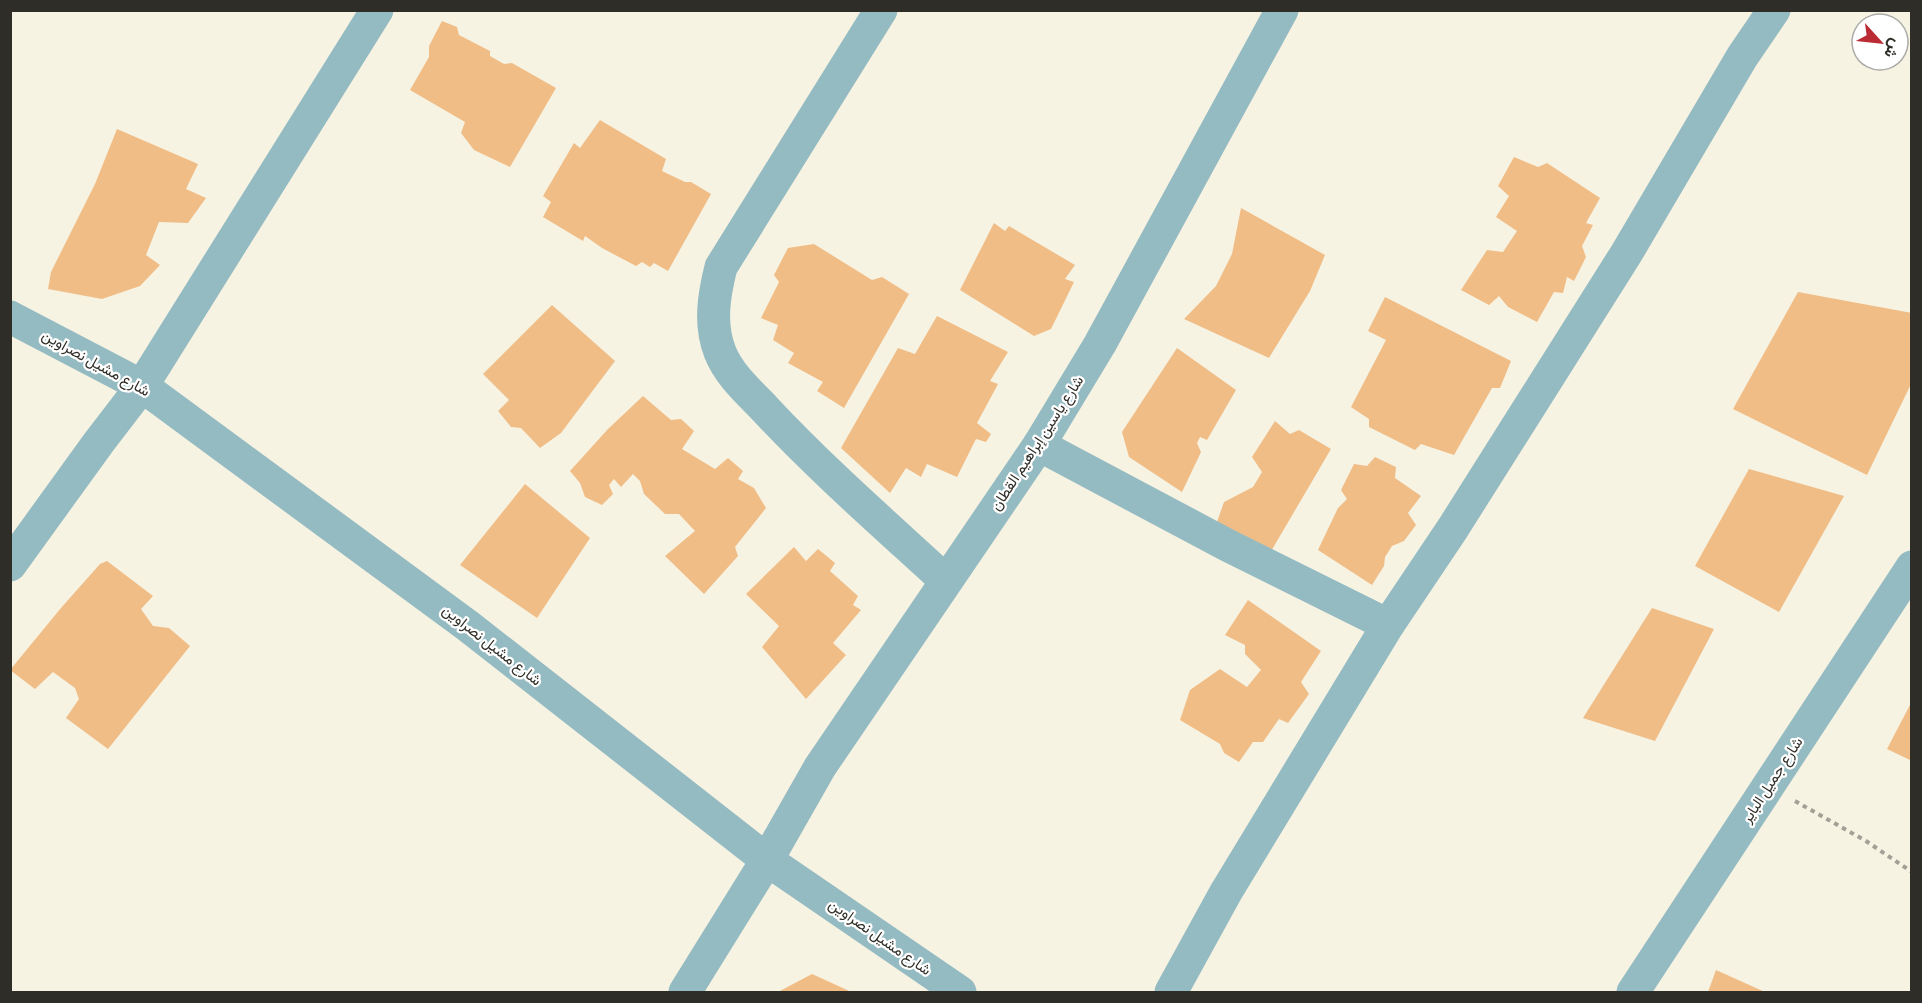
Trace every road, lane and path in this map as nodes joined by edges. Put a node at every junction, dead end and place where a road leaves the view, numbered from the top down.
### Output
1 (377, 10) edge
2 (881, 10) edge
3 (1282, 10) edge
4 (1774, 10) edge
5 (10, 317) edge
6 (142, 386) junction
7 (1039, 445) junction
8 (10, 565) edge
9 (1911, 567) edge
10 (945, 580) junction
11 (1388, 625) junction
12 (1768, 785) junction
13 (767, 860) junction
14 (1911, 872) edge
15 (685, 993) edge
16 (960, 993) edge
17 (1171, 993) edge
18 (1633, 993) edge

1 - 6 street
2 - 10 street
3 - 7 street, شارع ياسين إبراهيم القطان
4 - 11 street
5 - 6 street, شارع مشيل نصراوين
6 - 8 street
6 - 13 street, شارع مشيل نصراوين
7 - 10 street, شارع ياسين إبراهيم القطان
7 - 11 street
9 - 12 street, شارع جميل الباير
10 - 13 street, شارع ياسين إبراهيم القطان
11 - 17 street
12 - 14 path
12 - 18 street, شارع جميل الباير
13 - 15 street, شارع ياسين إبراهيم القطان
13 - 16 street, شارع مشيل نصراوين

